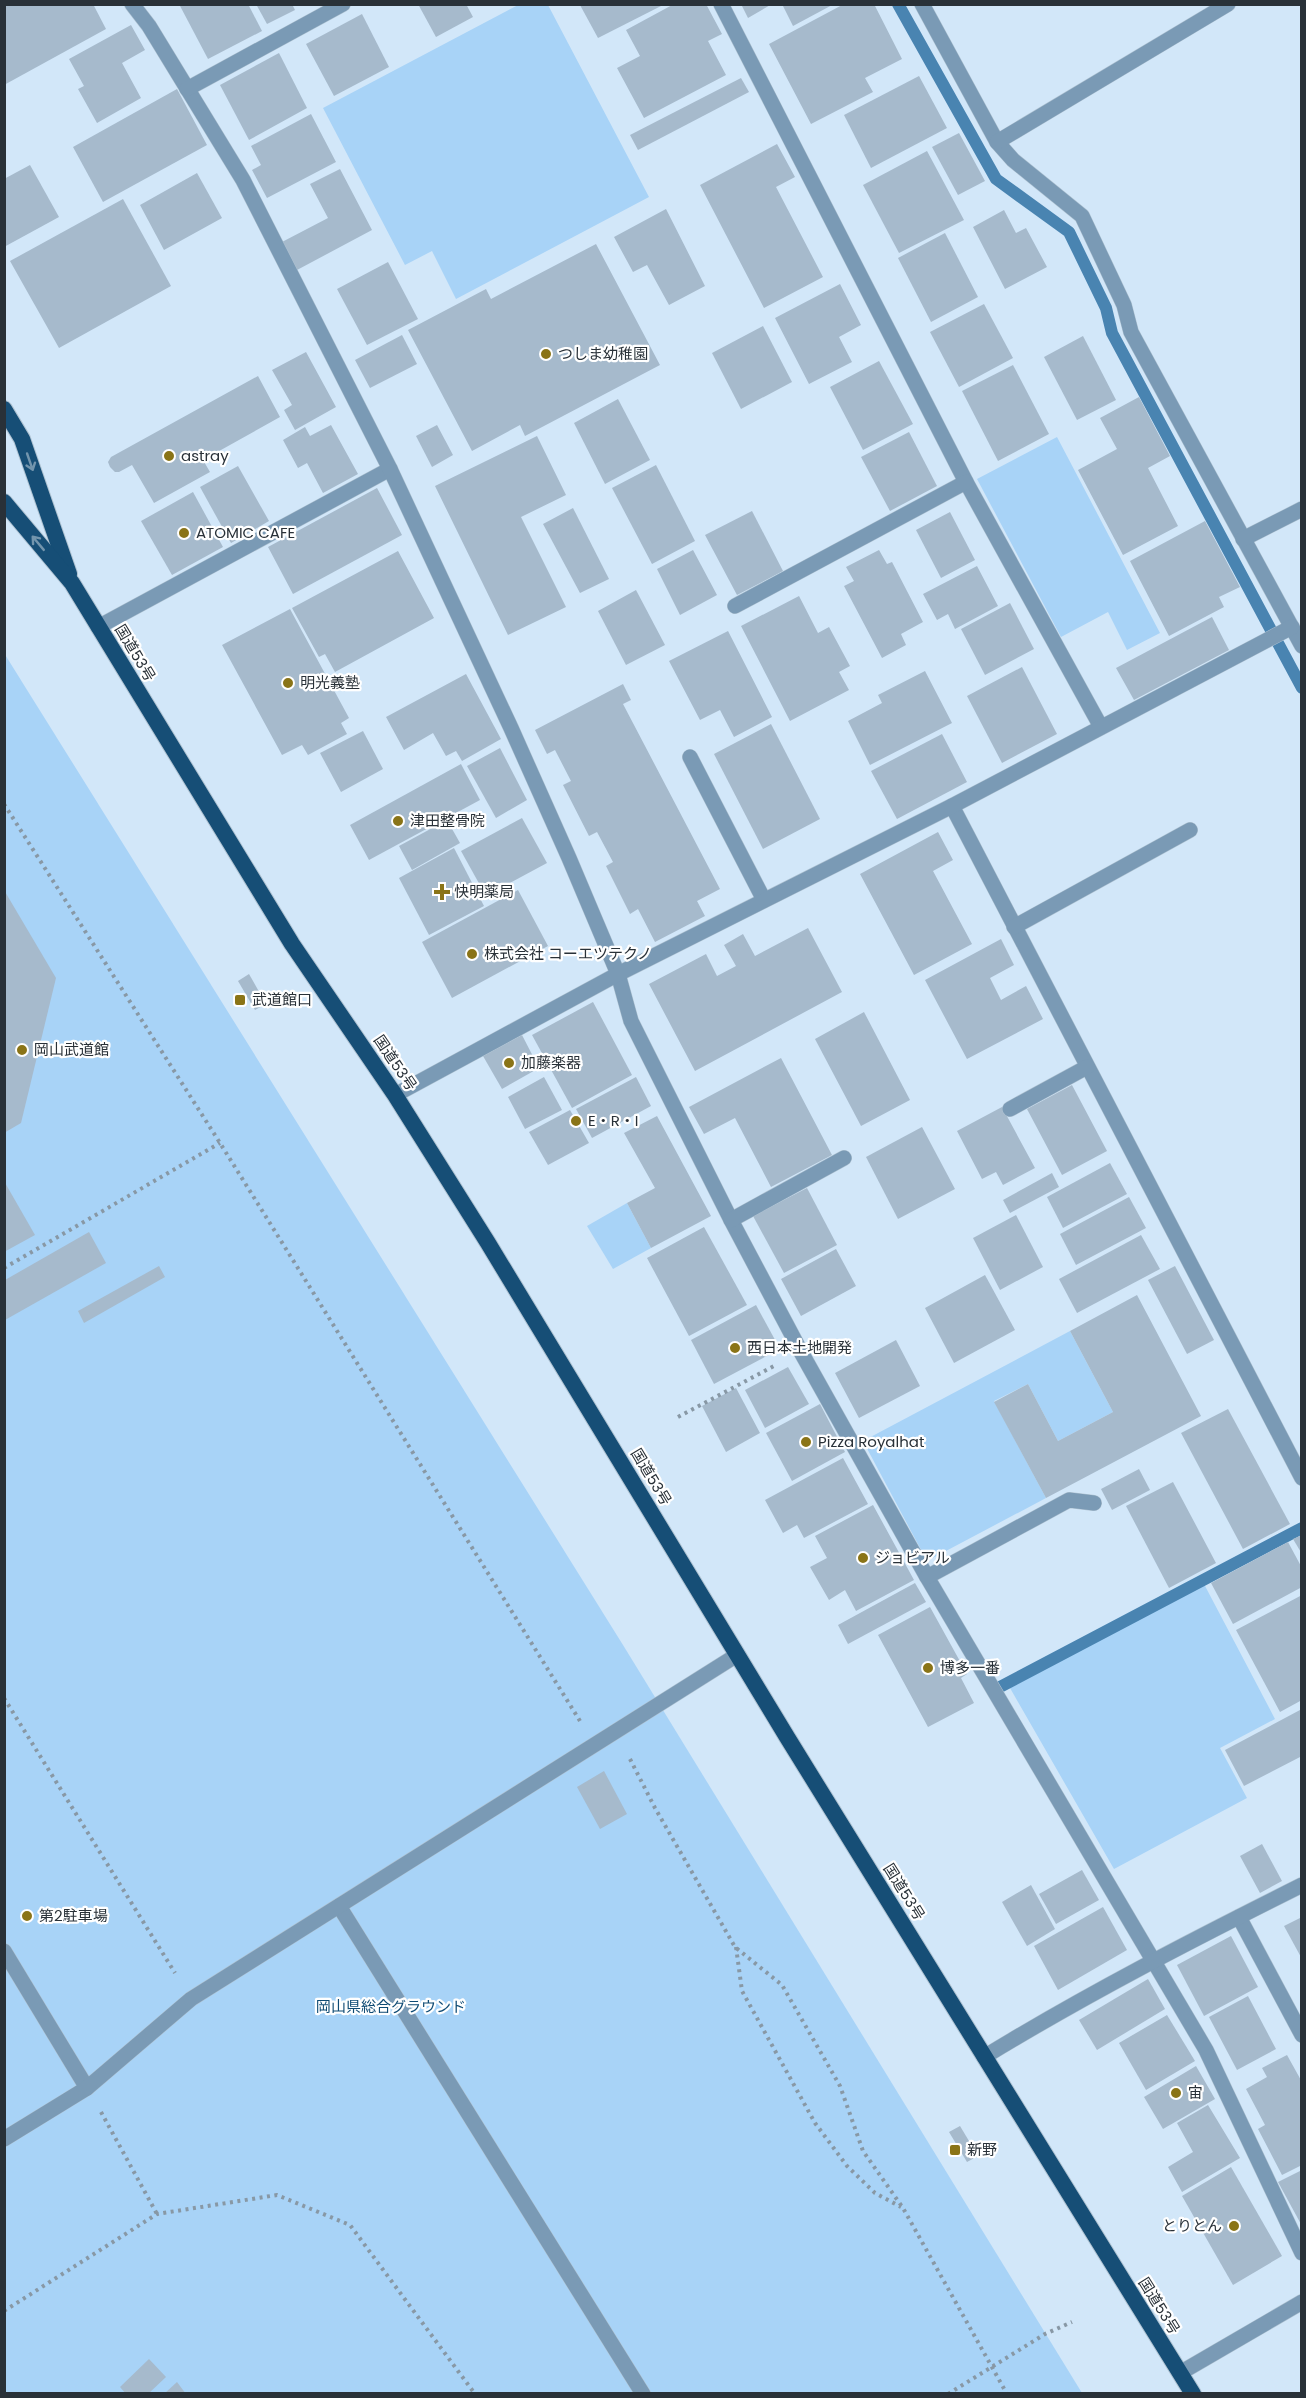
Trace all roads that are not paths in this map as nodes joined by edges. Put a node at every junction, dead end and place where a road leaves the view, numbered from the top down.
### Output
1 (132, 4) edge
2 (343, 4) edge
3 (721, 4) edge
4 (922, 4) edge
5 (1228, 4) edge
6 (187, 89) junction
7 (997, 142) junction
8 (4, 409) edge
9 (390, 469) junction
10 (966, 482) junction
11 (4, 502) edge
12 (1302, 509) edge
13 (1243, 539) junction
14 (72, 583) junction
15 (735, 606) dead end
16 (98, 627) junction
17 (1279, 634) junction
18 (1302, 646) edge
19 (1101, 727) junction
20 (690, 757) dead end
21 (952, 806) junction
22 (1190, 830) dead end
23 (764, 900) junction
24 (1014, 927) junction
25 (618, 974) junction
26 (1087, 1067) junction
27 (394, 1095) junction
28 (1010, 1109) dead end
29 (844, 1158) dead end
30 (731, 1220) junction
31 (1302, 1479) edge
32 (1094, 1503) dead end
33 (927, 1577) junction
34 (737, 1655) junction
35 (1302, 1885) edge
36 (339, 1906) junction
37 (1239, 1917) junction
38 (4, 1951) edge
39 (1154, 1960) junction
40 (1302, 2035) edge
41 (984, 2057) junction
42 (87, 2088) junction
43 (4, 2139) edge
44 (1302, 2253) edge
45 (1302, 2302) edge
46 (1180, 2373) junction
47 (643, 2394) edge
48 (1193, 2394) edge

1 - 6 street
2 - 6 street
3 - 10 street
4 - 7 street
5 - 7 street
6 - 9 street
7 - 13 street
8 -> 14 highway, 国道53号
9 - 16 street
9 - 25 street
10 - 15 street
10 - 19 street
14 -> 11 highway, 国道53号
12 - 13 street
13 - 17 street
14 - 16 highway, 国道53号
16 - 27 highway, 国道53号
17 - 18 street
17 - 19 street
19 - 21 street
20 - 23 street
21 - 23 street
21 - 24 street
22 - 24 street
23 - 25 street
24 - 26 street
25 - 27 street
25 - 30 street
26 - 28 street
26 - 31 street
27 - 34 highway, 国道53号
29 - 30 street
30 - 33 street
32 - 33 street
33 - 39 street
34 - 36 street
34 - 41 highway, 国道53号
35 - 37 street
36 - 42 street
36 - 47 street
37 - 39 street
37 - 40 street
38 - 42 street
39 - 41 street
39 - 44 street
41 - 46 highway, 国道53号
42 - 43 street
45 - 46 street
46 - 48 highway, 国道53号

